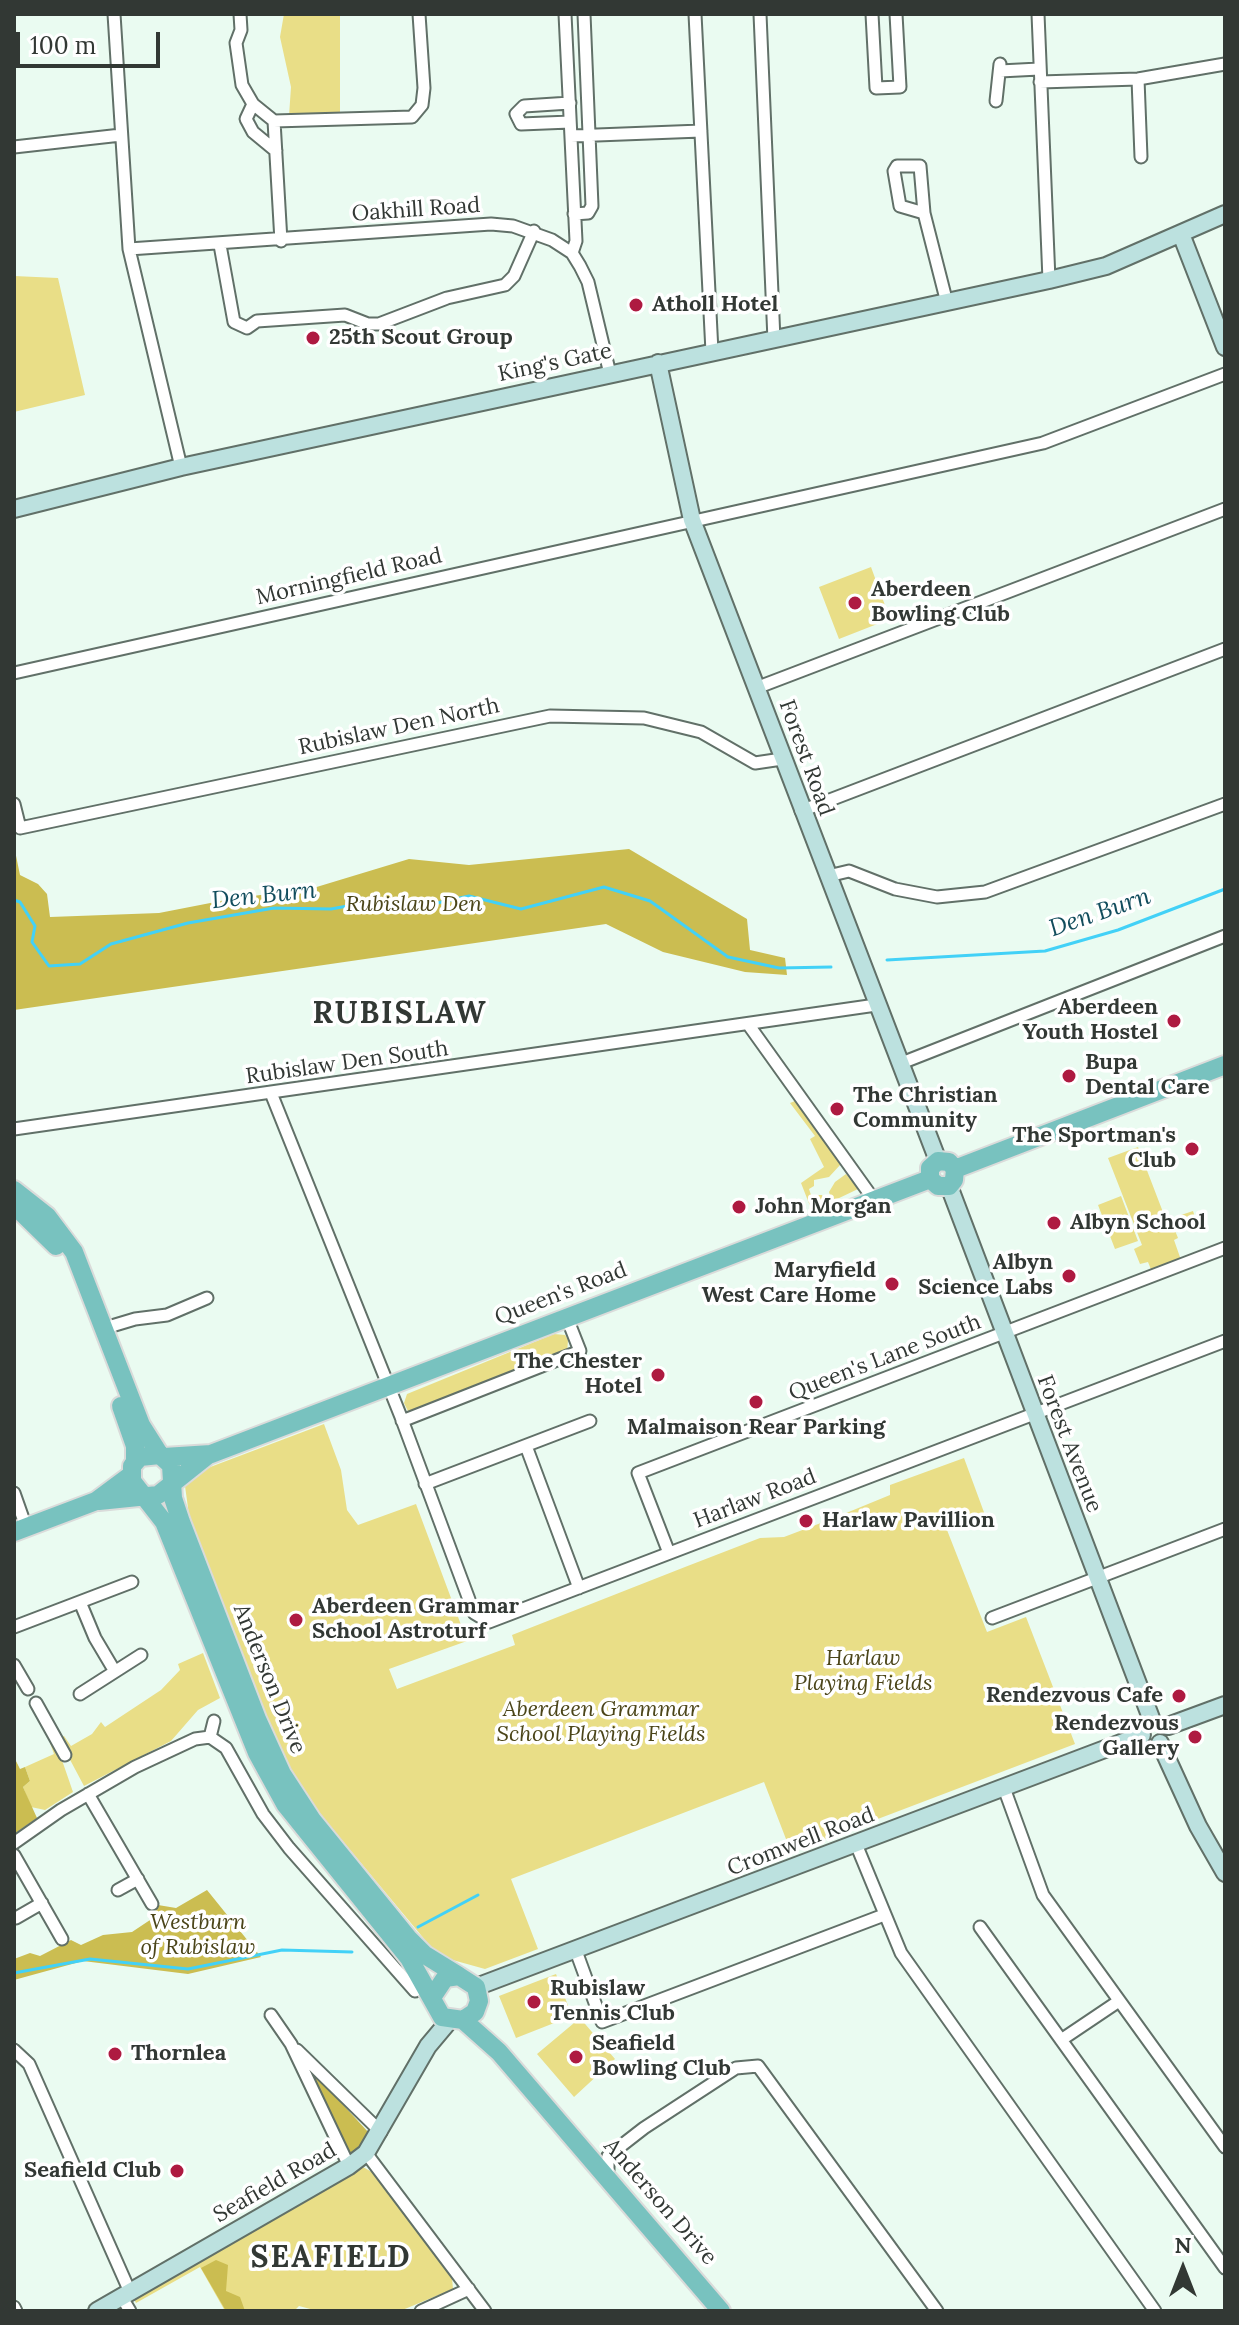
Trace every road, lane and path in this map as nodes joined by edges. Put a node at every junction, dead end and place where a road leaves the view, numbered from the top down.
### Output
1 (114, 14) edge
2 (240, 14) edge
3 (419, 14) edge
4 (565, 14) edge
5 (584, 14) edge
6 (695, 14) edge
7 (760, 14) edge
8 (872, 14) edge
9 (896, 14) edge
10 (1038, 14) edge
11 (1225, 64) edge
12 (1039, 69) junction
13 (1138, 79) junction
14 (1040, 82) junction
15 (996, 101) dead end
16 (570, 103) junction
17 (253, 104) junction
18 (274, 121) junction
19 (570, 122) junction
20 (701, 131) junction
21 (121, 135) junction
22 (589, 135) junction
23 (571, 136) junction
24 (14, 147) edge
25 (276, 151) junction
26 (1141, 157) dead end
27 (924, 213) dead end
28 (574, 214) junction
29 (1225, 214) edge
30 (534, 231) junction
31 (1181, 234) junction
32 (281, 241) junction
33 (220, 245) junction
34 (129, 249) junction
35 (572, 253) junction
36 (1049, 280) junction
37 (947, 303) junction
38 (774, 340) junction
39 (1225, 347) edge
40 (712, 352) junction
41 (658, 363) junction
42 (610, 374) junction
43 (1225, 374) edge
44 (181, 467) junction
45 (14, 509) edge
46 (1225, 509) edge
47 (692, 520) junction
48 (1225, 649) edge
49 (14, 673) edge
50 (756, 688) junction
51 (782, 759) junction
52 (14, 804) edge
53 (1225, 804) edge
54 (801, 811) junction
55 (828, 876) junction
56 (1225, 936) edge
57 (876, 1005) junction
58 (748, 1024) junction
59 (899, 1064) junction
60 (1225, 1065) edge
61 (271, 1093) junction
62 (14, 1129) edge
63 (947, 1172) junction
64 (14, 1190) edge
65 (874, 1200) junction
66 (14, 1205) edge
67 (1225, 1248) edge
68 (207, 1298) dead end
69 (567, 1318) junction
70 (105, 1328) junction
71 (1003, 1334) junction
72 (1225, 1341) edge
73 (387, 1387) junction
74 (1035, 1414) junction
75 (402, 1421) junction
76 (590, 1421) dead end
77 (526, 1446) junction
78 (209, 1455) junction
79 (162, 1456) junction
80 (133, 1468) junction
81 (172, 1482) junction
82 (425, 1484) junction
83 (14, 1493) edge
84 (146, 1495) junction
85 (96, 1501) junction
86 (1225, 1529) edge
87 (20, 1530) edge
88 (669, 1553) junction
89 (1097, 1578) junction
90 (132, 1582) dead end
91 (579, 1588) junction
92 (80, 1602) junction
93 (992, 1618) dead end
94 (14, 1627) edge
95 (141, 1655) dead end
96 (14, 1665) edge
97 (114, 1670) junction
98 (28, 1689) dead end
99 (80, 1694) dead end
100 (36, 1703) dead end
101 (1223, 1710) edge
102 (1151, 1718) junction
103 (214, 1721) dead end
104 (1168, 1726) junction
105 (1142, 1735) junction
106 (210, 1737) junction
107 (1160, 1743) junction
108 (65, 1755) dead end
109 (1004, 1788) junction
110 (88, 1794) junction
111 (14, 1843) edge
112 (856, 1844) junction
113 (14, 1855) edge
114 (1225, 1873) edge
115 (138, 1879) junction
116 (118, 1890) dead end
117 (42, 1903) junction
118 (152, 1904) dead end
119 (884, 1915) junction
120 (16, 1918) dead end
121 (980, 1927) dead end
122 (386, 1929) junction
123 (62, 1939) dead end
124 (372, 1944) junction
125 (576, 1951) junction
126 (459, 1976) junction
127 (476, 1987) junction
128 (1119, 2001) junction
129 (446, 2008) junction
130 (271, 2015) dead end
131 (1061, 2040) junction
132 (291, 2044) junction
133 (14, 2050) edge
134 (381, 2132) junction
135 (1225, 2147) edge
136 (366, 2153) junction
137 (349, 2166) junction
138 (608, 2179) junction
139 (1225, 2268) edge
140 (469, 2289) junction
141 (127, 2300) edge
142 (97, 2311) edge
143 (421, 2311) edge
144 (485, 2311) edge
145 (721, 2311) edge
146 (937, 2311) edge
147 (1155, 2311) edge

1 - 21 street
2 - 17 street
3 - 18 street
4 - 16 street
5 - 22 street
6 - 20 street
7 - 38 street
8 - 9 street
10 - 12 street
11 - 13 street
12 - 14 street
12 - 15 street
13 - 14 street
13 - 26 street
14 - 36 street
16 - 19 street
16 - 19 street
17 - 18 street
17 - 25 street
18 - 25 street
19 - 23 street
20 - 22 street
20 - 40 street
21 - 24 street
21 - 34 street
22 - 23 street
22 - 28 street
23 - 28 street
25 - 32 street
27 - 37 street
28 - 35 street
29 - 31 street, King's Gate
30 - 32 street, Oakhill Road
30 - 33 street
30 - 35 street, Oakhill Road
31 - 36 street, King's Gate
31 - 39 street
32 - 33 street, Oakhill Road
33 - 34 street, Oakhill Road
34 - 44 street
35 - 42 street
36 - 37 street, King's Gate
37 - 38 street, King's Gate
38 - 40 street, King's Gate
40 - 41 street, King's Gate
41 - 42 street, King's Gate
41 - 47 street, Forest Road
42 - 44 street, King's Gate
43 - 47 street, Morningfield Road
44 - 45 street, King's Gate
46 - 50 street
47 - 49 street, Morningfield Road
47 - 50 street, Forest Road
48 - 54 street
50 - 51 street, Forest Road
51 - 52 street, Rubislaw Den North
51 - 54 street, Forest Road
53 - 55 street
54 - 55 street, Forest Road
55 - 57 street, Forest Road
56 - 59 street
57 - 58 street, Rubislaw Den South
57 - 59 street, Forest Road
58 - 61 street, Rubislaw Den South
58 - 65 street
59 - 63 street, Forest Road
60 - 63 main road
61 - 62 street, Rubislaw Den South
61 - 73 street
63 - 65 main road, Queen's Road
63 - 71 street, Forest Avenue
64 - 70 main road
65 - 69 main road, Queen's Road
66 - 80 main road
67 - 71 street, Queen's Lane South
68 - 70 street
69 - 73 main road, Queen's Road
69 - 75 street
70 - 79 main road
71 - 74 street, Forest Avenue
71 - 88 street, Queen's Lane South
72 - 74 street, Harlaw Road
73 - 75 street
73 - 78 main road, Queen's Road
74 - 88 street, Harlaw Road
74 - 89 street, Forest Avenue
75 - 82 street
76 - 77 street
77 - 82 street
77 - 91 street
78 - 79 main road, Queen's Road
78 - 81 main road, Queen's Road
79 - 80 main road
79 - 81 main road
80 - 84 main road
80 - 85 main road
81 - 84 main road
81 - 126 main road, Anderson Drive
82 - 91 street, Harlaw Road
83 - 87 street
84 - 85 main road
84 - 122 main road, Anderson Drive
85 - 87 main road
86 - 89 street
88 - 91 street, Harlaw Road
89 - 93 street
89 - 102 street, Forest Avenue
90 - 92 street
92 - 94 street
92 - 97 street
95 - 97 street
96 - 98 street
97 - 99 street
100 - 108 street
101 - 104 street
102 - 104 street
102 - 105 street
103 - 106 street
104 - 107 street
105 - 107 street
105 - 109 street, Cromwell Road
106 - 110 street
106 - 124 street
107 - 114 street
109 - 112 street, Cromwell Road
109 - 128 street
110 - 111 street
110 - 115 street
112 - 119 street
112 - 125 street, Cromwell Road
113 - 117 street
115 - 116 street
115 - 118 street
117 - 120 street
117 - 123 street
119 - 125 street
119 - 147 street
121 - 131 street
122 - 124 street
122 - 129 main road, Anderson Drive
124 - 129 street
125 - 127 street, Cromwell Road
126 - 127 main road, Anderson Drive
126 - 129 main road
127 - 129 main road
128 - 131 street
128 - 135 street
129 - 134 street, Seafield Road
129 - 138 main road, Anderson Drive
130 - 132 street
131 - 139 street
132 - 134 street
132 - 137 street
133 - 141 street
134 - 136 street, Seafield Road
136 - 137 street, Seafield Road
136 - 140 street
137 - 141 street, Seafield Road
138 - 145 main road, Anderson Drive
138 - 146 street
140 - 143 street
140 - 144 street
141 - 142 street, Seafield Road

